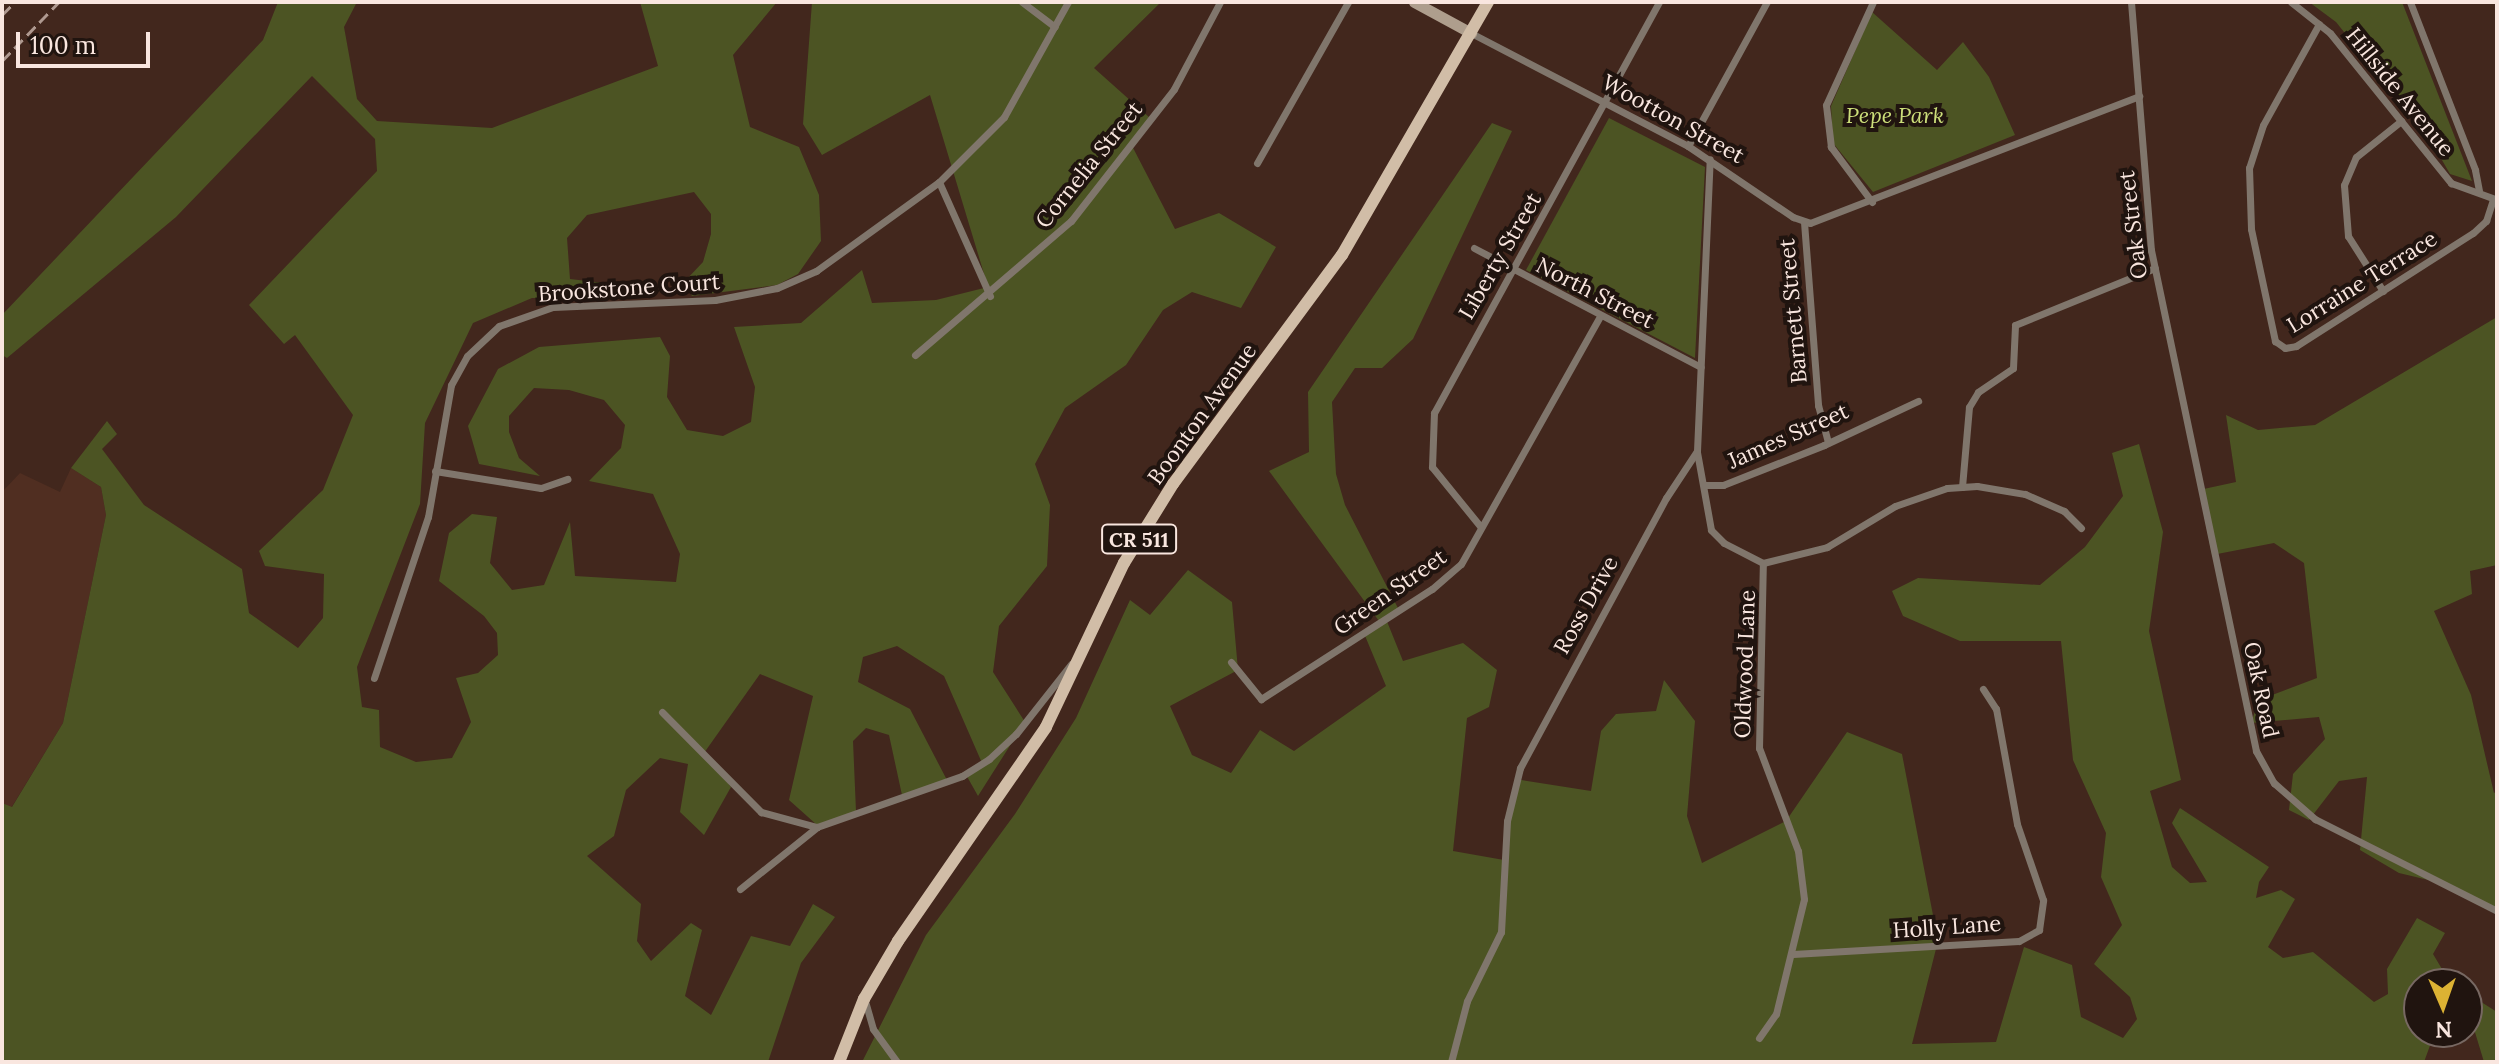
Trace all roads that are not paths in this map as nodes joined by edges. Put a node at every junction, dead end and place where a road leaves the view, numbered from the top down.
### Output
1 (1022, 2) edge
2 (1068, 2) edge
3 (1220, 2) edge
4 (1348, 2) edge
5 (1414, 2) edge
6 (1488, 2) edge
7 (1659, 2) edge
8 (1767, 2) edge
9 (2131, 2) edge
10 (2291, 2) edge
11 (2410, 2) edge
12 (1870, 4) edge
13 (2319, 24) junction
14 (1055, 27) junction
15 (1471, 33) junction
16 (2139, 96) junction
17 (1605, 104) junction
18 (2401, 121) junction
19 (1688, 146) junction
20 (1710, 159) junction
21 (1257, 163) dead end
22 (939, 182) junction
23 (2479, 191) junction
24 (2495, 199) edge
25 (1872, 202) junction
26 (1804, 222) junction
27 (1474, 248) dead end
28 (2155, 268) junction
29 (1514, 271) junction
30 (2383, 291) junction
31 (990, 296) junction
32 (1600, 316) junction
33 (915, 355) dead end
34 (1701, 367) junction
35 (1918, 401) dead end
36 (2193, 441) joint
37 (1828, 443) junction
38 (1697, 451) junction
39 (435, 471) junction
40 (567, 479) dead end
41 (1705, 485) junction
42 (1962, 487) junction
43 (1480, 526) junction
44 (2081, 528) dead end
45 (1763, 563) junction
46 (1084, 646) junction
47 (1231, 662) dead end
48 (374, 678) dead end
49 (1983, 689) dead end
50 (662, 712) dead end
51 (817, 827) junction
52 (740, 889) dead end
53 (2497, 911) edge
54 (1793, 954) junction
55 (864, 999) junction
56 (1759, 1038) dead end
57 (839, 1062) edge
58 (897, 1062) edge
59 (1451, 1062) edge

1 - 14 street
2 - 14 street, Brookstone Court
3 - 31 street, Cornelia Street
4 - 21 street
5 - 15 street, Wootton Street
6 - 15 main road, Boonton Avenue / CR 511
7 - 17 street, Liberty Street
8 - 19 street
9 - 16 street, Oak Street
10 - 13 street, Hillside Avenue
11 - 23 street
12 - 25 street
13 - 18 street, Hillside Avenue
13 - 30 street, Lorraine Terrace
14 - 22 street, Brookstone Court
15 - 17 street, Wootton Street
15 - 46 main road, Boonton Avenue / CR 511
16 - 25 street
16 - 28 street, Oak Street
17 - 19 street, Wootton Street
17 - 29 street, Liberty Street
18 - 23 street, Hillside Avenue
18 - 30 street
19 - 20 street, Wootton Street
20 - 26 street, Wootton Street
20 - 34 street
22 - 31 street
22 - 39 street, Brookstone Court
23 - 24 street, Hillside Avenue
24 - 30 street, Lorraine Terrace
25 - 26 street
26 - 37 street, Barnett Street
27 - 29 street, North Street
28 - 36 street, Oak Street
28 - 42 street
29 - 32 street, North Street
29 - 43 street, Liberty Street
31 - 33 street, Cornelia Street
32 - 34 street, North Street
32 - 43 street, Green Street
34 - 38 street
35 - 37 street, James Street
36 - 53 street, Oak Road
37 - 41 street, James Street
38 - 41 street, James Street
38 - 59 street, Ross Drive
39 - 40 street
39 - 48 street, Brookstone Court
41 - 45 street
42 - 44 street
42 - 45 street
43 - 47 street, Green Street
45 - 54 street, Oldwood Lane
46 - 51 street
46 - 55 main road, Boonton Avenue / CR 511
49 - 54 street, Holly Lane
50 - 51 street
51 - 52 street
54 - 56 street, Oldwood Lane
55 - 57 main road, Boonton Avenue / CR 511
55 - 58 street

